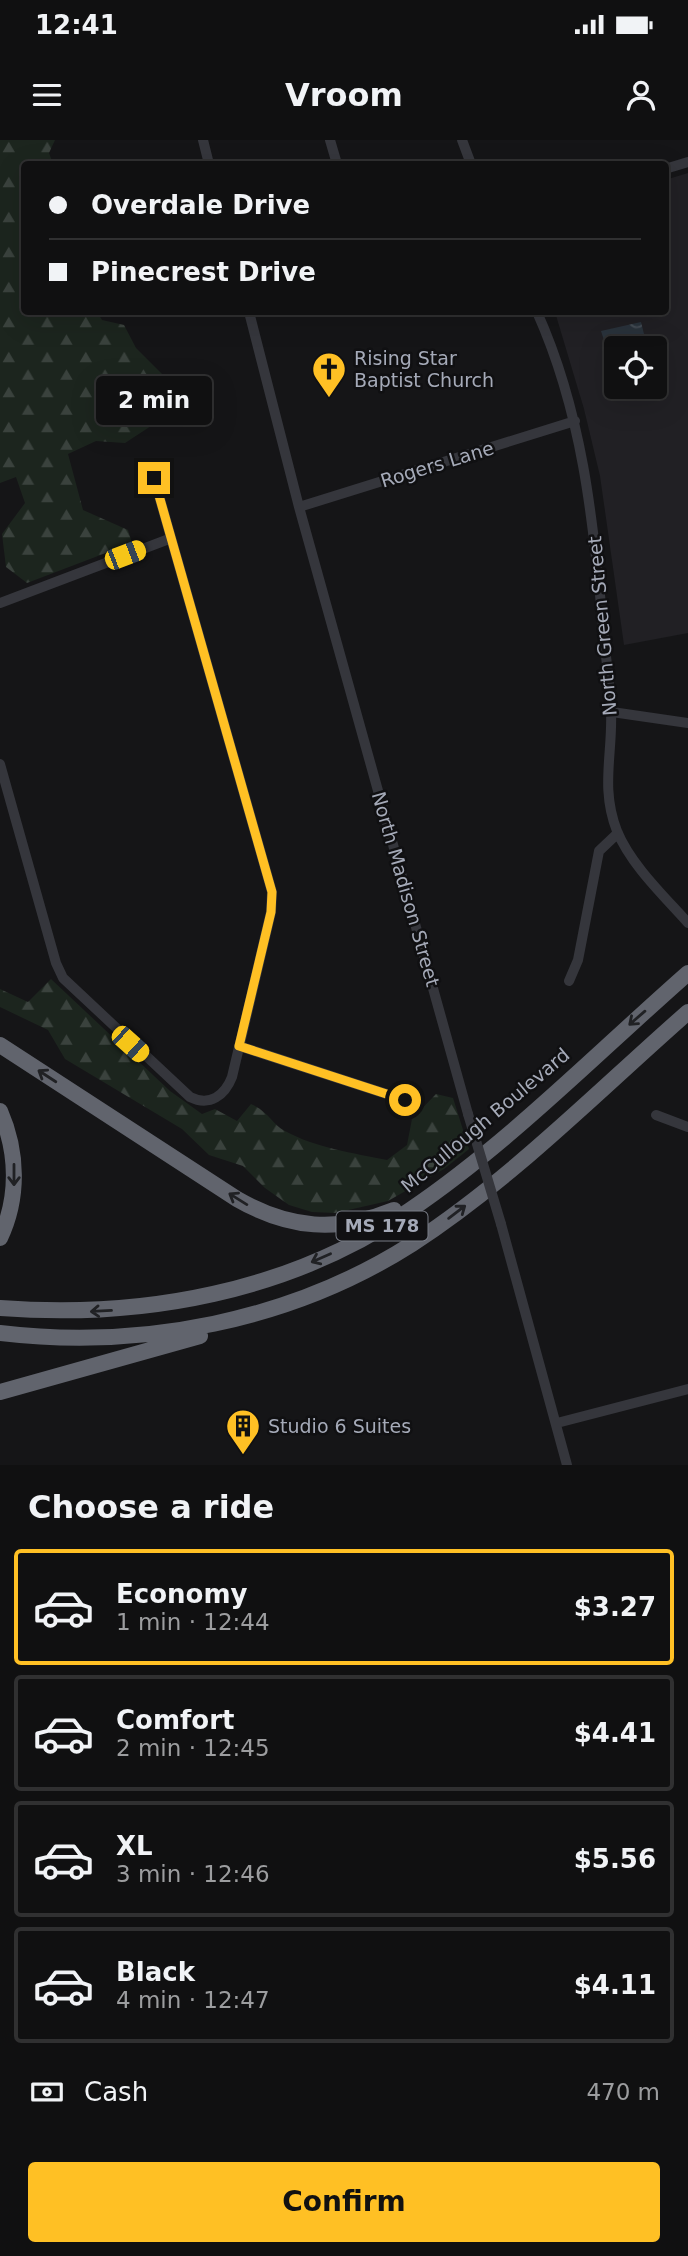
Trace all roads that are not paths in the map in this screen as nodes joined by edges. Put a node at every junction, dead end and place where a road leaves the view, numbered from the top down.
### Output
1 (202, 140) edge
2 (330, 140) edge
3 (462, 140) edge
4 (208, 161) edge
5 (336, 161) edge
6 (470, 161) edge
7 (688, 162) edge
8 (669, 168) edge
9 (250, 315) edge
10 (538, 315) edge
11 (575, 421) junction
12 (154, 478) dead end
13 (299, 507) junction
14 (169, 539) junction
15 (0, 603) edge
16 (612, 712) junction
17 (688, 723) edge
18 (0, 764) edge
19 (618, 833) junction
20 (688, 923) edge
21 (688, 972) edge
22 (569, 981) dead end
23 (688, 1012) edge
24 (0, 1045) edge
25 (239, 1046) junction
26 (405, 1100) dead end
27 (0, 1111) edge
28 (656, 1115) dead end
29 (688, 1127) edge
30 (440, 1188) junction
31 (0, 1238) edge
32 (289, 1303) junction
33 (0, 1308) edge
34 (0, 1333) edge
35 (26, 1384) junction
36 (688, 1389) edge
37 (0, 1392) edge
38 (0, 1399) edge
39 (557, 1423) junction
40 (567, 1465) edge

1 - 4 street
2 - 5 street
3 - 6 street
7 - 8 street
9 - 13 street, North Madison Street
10 - 11 street, North Green Street
11 - 13 street, Rogers Lane
11 - 16 street, North Green Street
12 - 14 street
13 - 39 street, North Madison Street, bridge
14 - 15 street
14 - 25 street
16 - 17 street
16 - 19 street, North Green Street
18 - 25 street
19 - 20 street, North Green Street
19 - 22 street
21 -> 30 highway, McCullough Boulevard / MS 178
32 -> 23 highway, MS 178
30 -> 24 highway
25 - 26 street
27 -> 31 highway
28 - 29 street
30 -> 33 highway, McCullough Boulevard / MS 178
32 - 34 highway, MS 178
32 - 35 highway
35 - 37 highway
35 - 38 highway
36 - 39 street
39 - 40 street, North Madison Street

